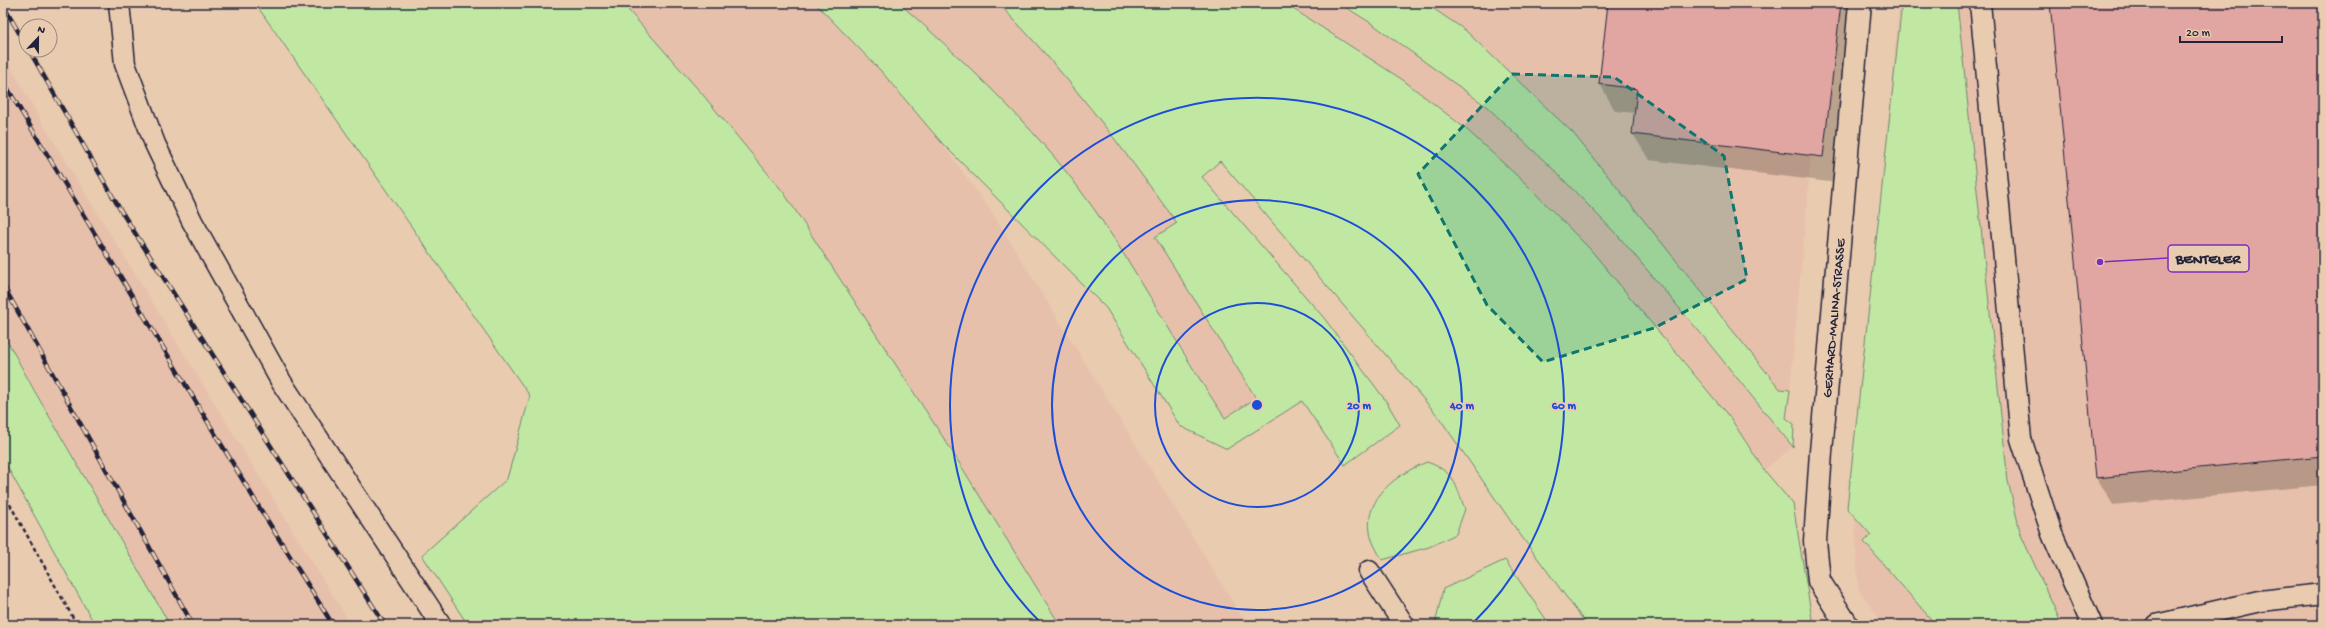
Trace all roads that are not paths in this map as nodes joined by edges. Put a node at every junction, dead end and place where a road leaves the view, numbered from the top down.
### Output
1 (119, 3) edge
2 (1860, 3) edge
3 (1980, 3) edge
4 (1369, 571) dead end
5 (2323, 594) edge
6 (441, 625) edge
7 (1404, 625) edge
8 (1847, 625) edge
9 (2092, 625) edge
10 (2156, 625) edge

1 - 6 lane
2 - 8 street, GERHARD-MALINA-STRASSE
3 - 9 lane
4 - 7 lane
5 - 10 lane

